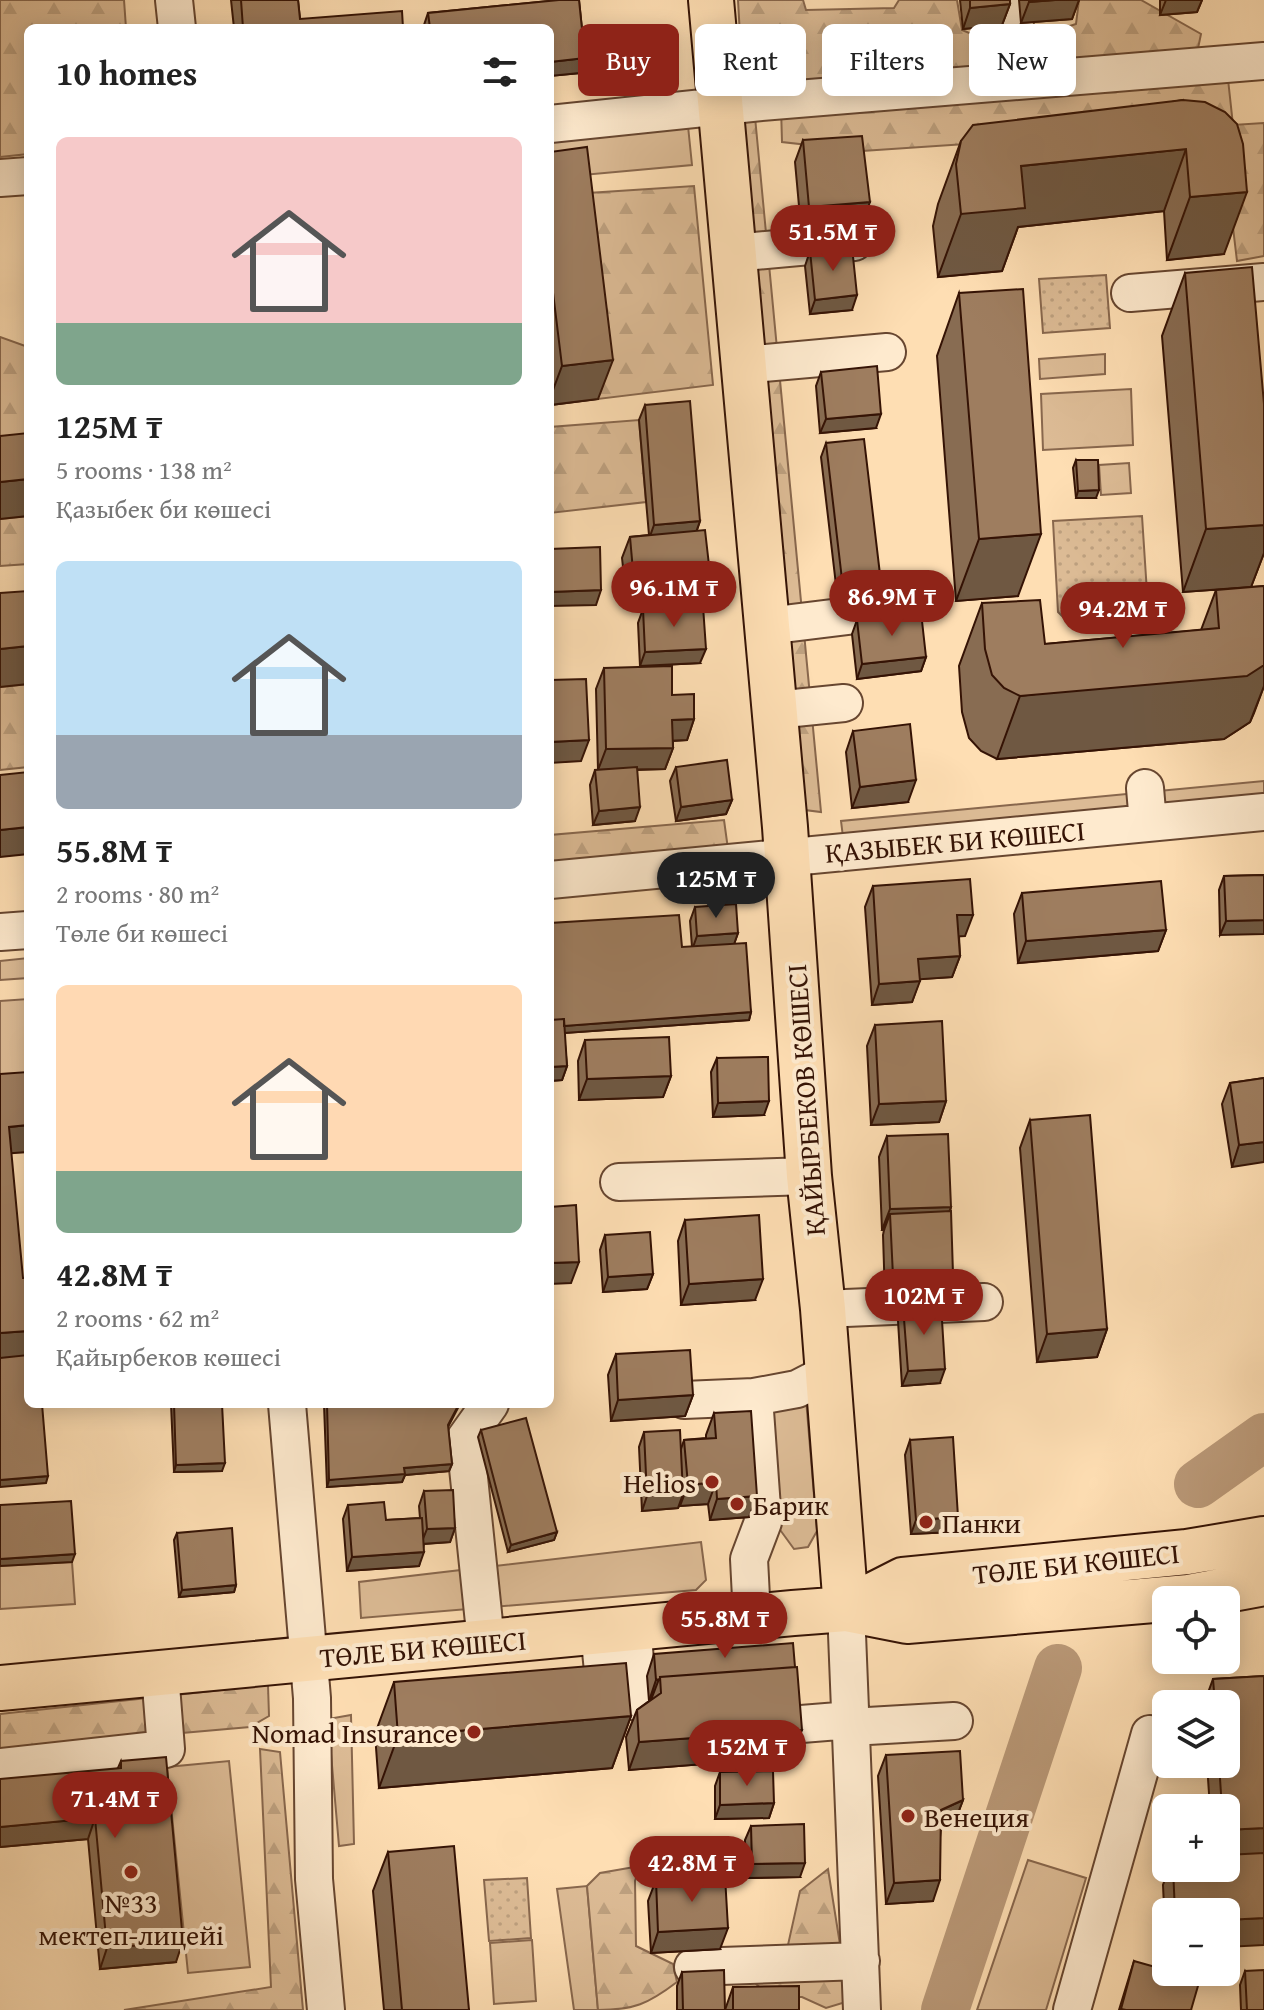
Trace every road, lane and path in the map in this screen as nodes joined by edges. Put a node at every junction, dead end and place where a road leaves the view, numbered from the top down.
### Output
1 (174, 0) edge
2 (711, 0) edge
3 (1013, 0) edge
4 (177, 24) edge
5 (1015, 24) edge
6 (1264, 61) edge
7 (1076, 76) edge
8 (969, 85) edge
9 (720, 106) junction
10 (554, 124) edge
11 (24, 176) edge
12 (0, 178) edge
13 (854, 242) dead end
14 (733, 253) junction
15 (1264, 282) edge
16 (1130, 293) dead end
17 (887, 352) dead end
18 (743, 365) junction
19 (905, 609) dead end
20 (767, 626) junction
21 (844, 703) dead end
22 (775, 710) junction
23 (1264, 812) edge
24 (788, 857) junction
25 (554, 880) edge
26 (24, 930) edge
27 (0, 932) edge
28 (809, 1176) junction
29 (619, 1182) dead end
30 (984, 1302) dead end
31 (823, 1309) junction
32 (828, 1373) junction
33 (754, 1397) junction
34 (684, 1400) edge
35 (287, 1408) edge
36 (487, 1408) edge
37 (1264, 1539) edge
38 (1264, 1583) edge
39 (846, 1609) junction
40 (752, 1617) junction
41 (616, 1630) junction
42 (486, 1642) junction
43 (309, 1658) junction
44 (160, 1673) junction
45 (0, 1688) edge
46 (637, 1702) dead end
47 (560, 1704) edge
48 (954, 1721) dead end
49 (851, 1724) junction
50 (789, 1725) edge
51 (1150, 1734) dead end
52 (0, 1767) edge
53 (861, 1961) junction
54 (693, 1967) dead end
55 (326, 2010) edge
56 (862, 2010) edge
57 (1072, 2010) edge

1 - 4 street
2 - 9 main road, ҚАЙЫРБЕКОВ КӨШЕСІ
3 - 5 street
6 - 7 street
8 - 9 street
9 - 10 street
9 - 14 main road, ҚАЙЫРБЕКОВ КӨШЕСІ
11 - 12 street
13 - 14 street
14 - 18 main road, ҚАЙЫРБЕКОВ КӨШЕСІ
15 - 16 street
17 - 18 street
18 - 20 main road, ҚАЙЫРБЕКОВ КӨШЕСІ
19 - 20 street
20 - 22 main road, ҚАЙЫРБЕКОВ КӨШЕСІ
21 - 22 street
22 - 24 main road, ҚАЙЫРБЕКОВ КӨШЕСІ
23 - 24 street, ҚАЗЫБЕК БИ КӨШЕСІ
24 - 25 street, ҚАЗЫБЕК БИ КӨШЕСІ
24 - 28 main road, ҚАЙЫРБЕКОВ КӨШЕСІ
26 - 27 street
28 - 29 street
28 - 31 main road, ҚАЙЫРБЕКОВ КӨШЕСІ
30 - 31 street
31 - 32 main road, ҚАЙЫРБЕКОВ КӨШЕСІ
32 - 33 street
32 - 39 main road, ҚАЙЫРБЕКОВ КӨШЕСІ
33 - 34 street
33 - 40 street
35 - 43 street
36 - 42 street
37 - 39 main road, ТӨЛЕ БИ КӨШЕСІ
38 - 39 main road, ТӨЛЕ БИ КӨШЕСІ
39 - 40 main road, ТӨЛЕ БИ КӨШЕСІ
39 - 49 street, ҚАЙЫРБЕКОВ КӨШЕСІ
40 - 41 main road, ТӨЛЕ БИ КӨШЕСІ
41 - 42 main road, ТӨЛЕ БИ КӨШЕСІ
41 - 46 street
41 - 47 street
42 - 43 main road, ТӨЛЕ БИ КӨШЕСІ
43 - 44 main road, ТӨЛЕ БИ КӨШЕСІ
43 - 55 street
44 - 45 main road, ТӨЛЕ БИ КӨШЕСІ
44 - 52 street
48 - 49 street
49 - 50 street
49 - 53 street, ҚАЙЫРБЕКОВ КӨШЕСІ
51 - 57 street
53 - 54 street
53 - 56 street, ҚАЙЫРБЕКОВ КӨШЕСІ

